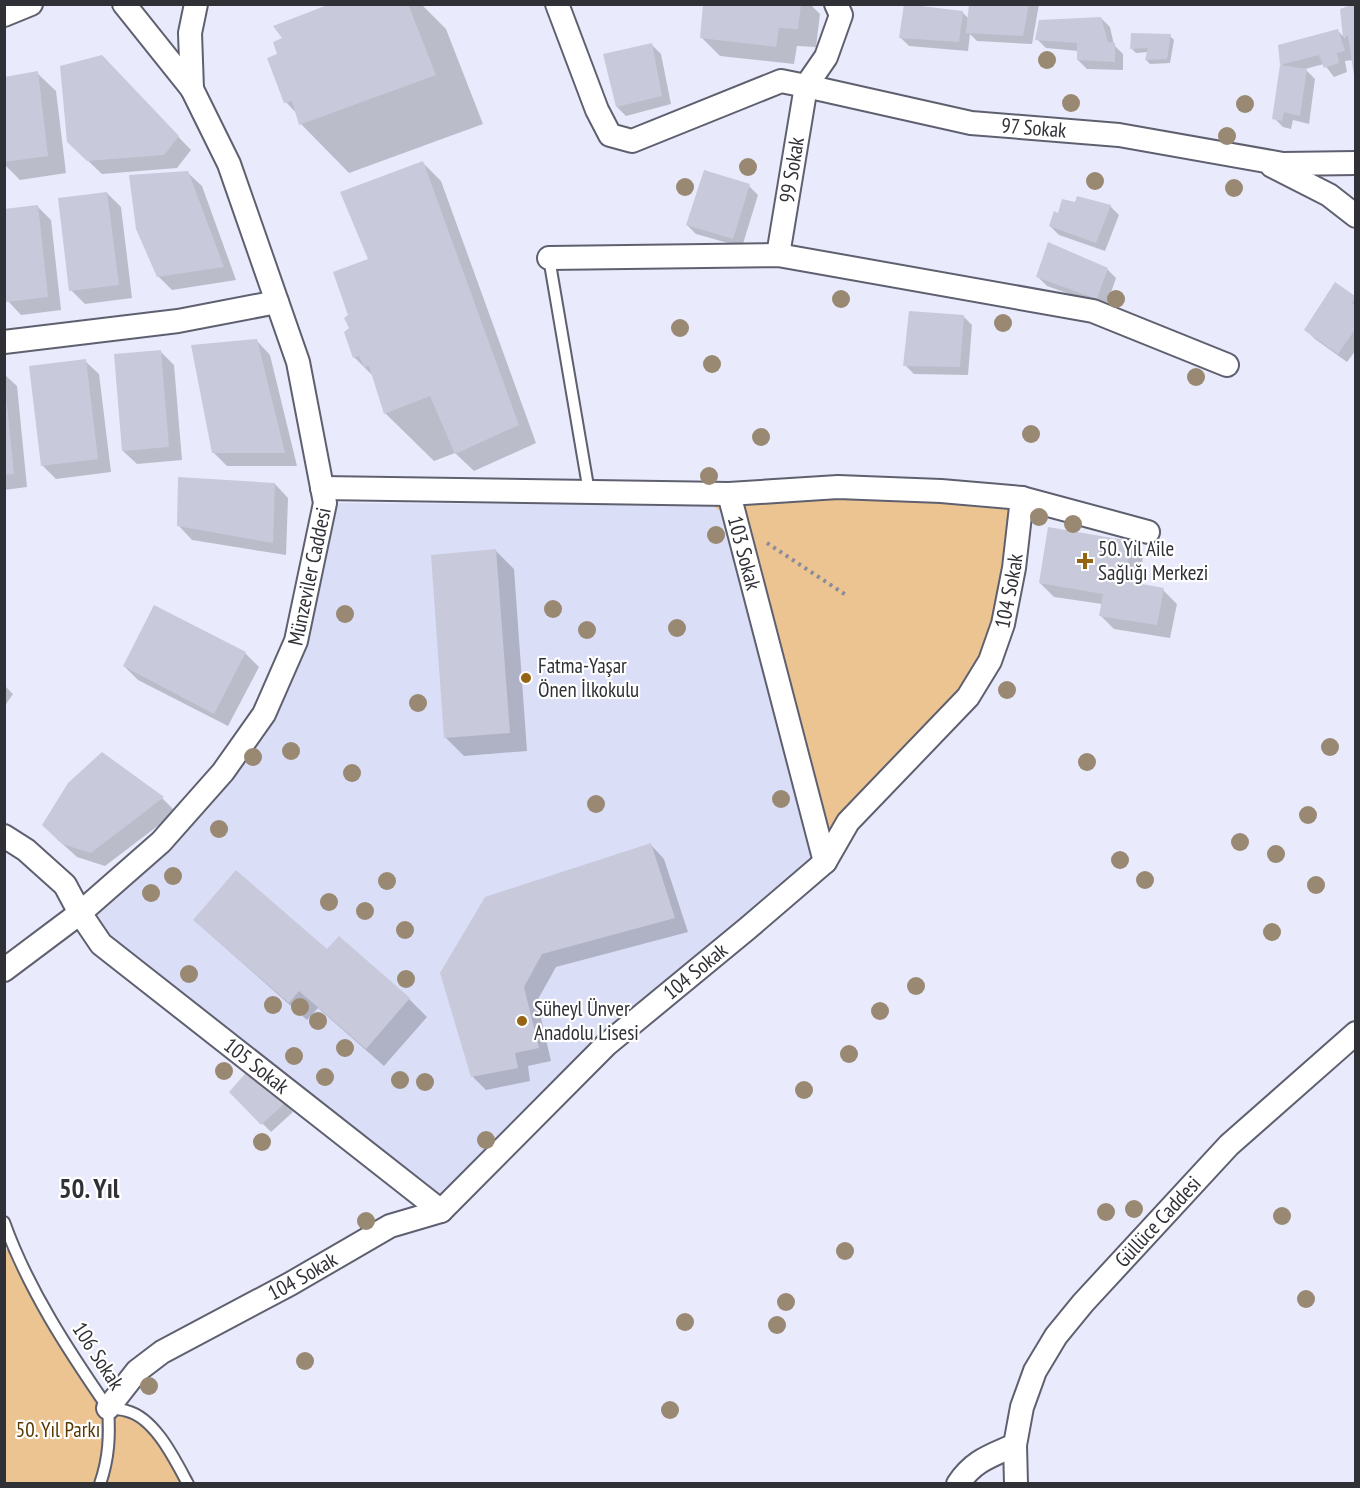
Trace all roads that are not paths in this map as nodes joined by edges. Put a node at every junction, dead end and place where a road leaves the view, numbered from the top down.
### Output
1 (31, 4) edge
2 (124, 4) edge
3 (196, 4) edge
4 (557, 4) edge
5 (836, 4) edge
6 (4, 15) edge
7 (806, 86) junction
8 (192, 89) junction
9 (1260, 160) junction
10 (1356, 163) edge
11 (1356, 216) edge
12 (778, 255) junction
13 (549, 258) joint
14 (276, 302) junction
15 (4, 342) edge
16 (1227, 365) dead end
17 (322, 488) junction
18 (589, 492) junction
19 (729, 494) junction
20 (1022, 498) junction
21 (1148, 532) dead end
22 (4, 836) edge
23 (825, 862) junction
24 (80, 913) junction
25 (4, 970) edge
26 (1356, 1033) edge
27 (441, 1210) junction
28 (4, 1222) edge
29 (9, 1249) edge
30 (108, 1408) junction
31 (1015, 1445) junction
32 (100, 1484) edge
33 (188, 1484) edge
34 (958, 1484) edge
35 (1016, 1484) edge

1 - 6 street
2 - 8 street, Münzeviler Caddesi
3 - 8 street
4 - 7 street, 97 Sokak
5 - 7 street
7 - 9 street, 97 Sokak
7 - 12 street, 99 Sokak
8 - 14 street, Münzeviler Caddesi
9 - 10 street, 97 Sokak
9 - 11 street
12 - 13 street
12 - 16 street
13 - 18 lane
14 - 15 street
14 - 17 street, Münzeviler Caddesi
17 - 18 street
17 - 24 street, Münzeviler Caddesi
18 - 19 street
19 - 20 street, 103 Sokak
19 - 23 street, 103 Sokak
20 - 21 street, 103 Sokak
20 - 23 street, 104 Sokak
22 - 24 street, 105 Sokak
23 - 27 street, 104 Sokak
24 - 25 street, Münzeviler Caddesi
24 - 27 street, 105 Sokak
26 - 31 street, Güllüce Caddesi
27 - 30 street, 104 Sokak
28 - 29 lane, 106 Sokak
29 - 30 lane, 106 Sokak
30 - 32 lane
30 - 33 lane, 106 Sokak
31 - 34 street
31 - 35 street, Güllüce Caddesi

